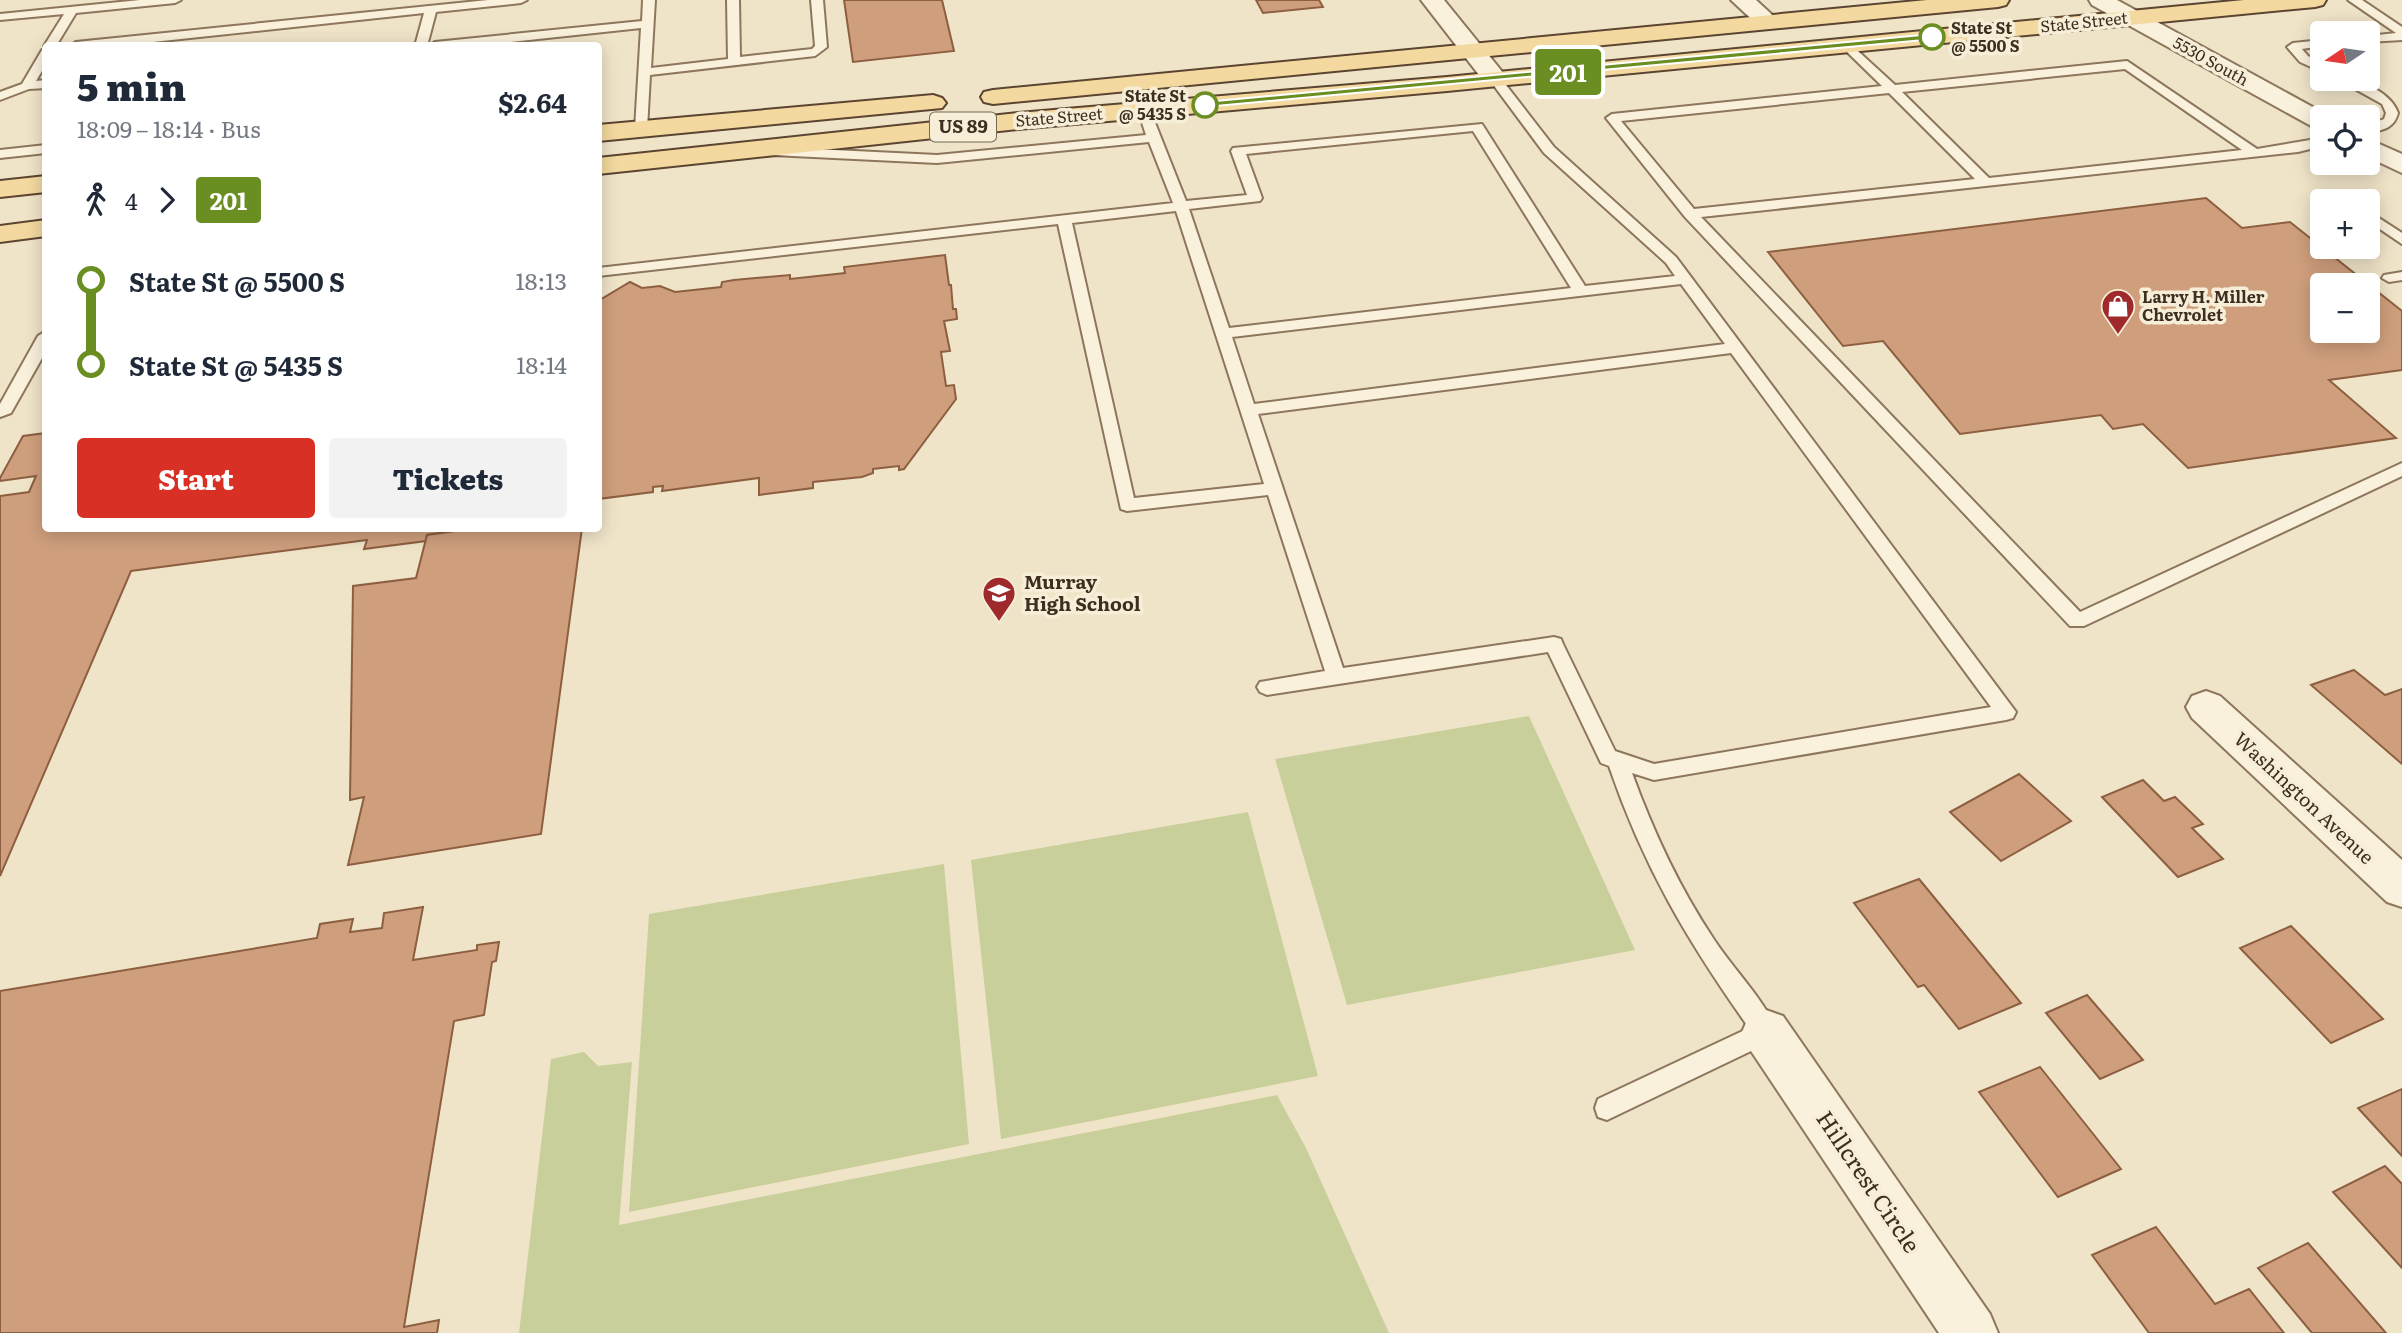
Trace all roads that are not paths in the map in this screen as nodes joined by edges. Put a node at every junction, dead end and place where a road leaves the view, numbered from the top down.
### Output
1 (175, 0) edge
2 (381, 0) edge
3 (520, 0) edge
4 (649, 0) edge
5 (733, 0) edge
6 (817, 0) edge
7 (1432, 0) edge
8 (1742, 0) edge
9 (1998, 0) edge
10 (2100, 0) edge
11 (2315, 0) edge
12 (2354, 0) edge
13 (431, 9) junction
14 (72, 10) junction
15 (376, 15) junction
16 (0, 17) edge
17 (2131, 18) junction
18 (1768, 22) junction
19 (647, 24) junction
20 (2402, 34) edge
21 (2380, 37) edge
22 (52, 42) edge
23 (115, 42) edge
24 (422, 42) edge
25 (474, 42) edge
26 (1847, 45) junction
27 (2310, 45) edge
28 (1470, 50) junction
29 (42, 60) edge
30 (2310, 62) edge
31 (734, 63) junction
32 (644, 72) junction
33 (1495, 79) junction
34 (42, 84) edge
35 (27, 86) junction
36 (1894, 90) junction
37 (2366, 91) edge
38 (0, 96) edge
39 (1144, 110) junction
40 (2310, 115) edge
41 (2380, 126) edge
42 (641, 129) junction
43 (602, 133) edge
44 (1154, 138) junction
45 (2310, 145) edge
46 (42, 149) edge
47 (739, 150) junction
48 (2254, 153) junction
49 (2380, 153) edge
50 (0, 154) edge
51 (2402, 165) edge
52 (602, 166) edge
53 (1986, 182) junction
54 (42, 184) edge
55 (0, 189) edge
56 (1181, 206) junction
57 (1690, 214) junction
58 (1064, 219) junction
59 (2380, 224) edge
60 (42, 229) edge
61 (0, 234) edge
62 (2402, 240) edge
63 (602, 272) edge
64 (1686, 279) junction
65 (1581, 292) junction
66 (1222, 333) junction
67 (42, 343) edge
68 (1737, 347) junction
69 (1247, 410) junction
70 (0, 412) edge
71 (2402, 469) edge
72 (1273, 489) junction
73 (1336, 676) junction
74 (1267, 688) dead end
75 (2206, 707) dead end
76 (1617, 760) junction
77 (2402, 888) edge
78 (1766, 1032) junction
79 (1607, 1108) dead end
80 (1971, 1333) edge

1 - 14 lane
2 - 15 lane
3 - 13 lane
4 - 19 lane
5 - 31 lane
6 - 31 lane
7 - 28 street
8 - 18 street
9 - 18 main road, State Street / US 89
10 - 17 street, 5530 South
11 - 17 main road, State Street / US 89
12 - 20 lane
13 - 15 lane
13 - 24 lane
14 - 16 lane
14 - 22 lane
15 - 23 lane
17 - 26 main road, State Street / US 89
17 - 40 street, 5530 South
18 - 28 main road, State Street / US 89
19 - 25 lane
19 - 32 lane
20 - 21 lane
26 - 33 main road, State Street / US 89
26 - 36 lane
27 - 30 lane
28 - 33 street
28 - 42 main road, State Street / US 89
29 - 35 lane
31 - 32 lane
32 - 42 lane
33 - 39 main road, State Street / US 89
33 - 64 lane
34 - 35 lane
35 - 38 lane
36 - 48 lane
36 - 53 lane
36 - 57 lane
37 - 41 lane
39 - 44 lane
39 - 47 main road, State Street / US 89
42 - 43 main road, State Street / US 89
44 - 47 lane
44 - 56 lane
45 - 48 lane
46 - 50 lane
47 - 52 main road, State Street / US 89
48 - 53 lane
49 - 51 street
53 - 57 lane
54 - 55 main road
56 - 58 lane
56 - 65 lane
56 - 66 lane
57 - 71 lane
58 - 63 lane
58 - 72 lane
59 - 62 lane
60 - 61 main road
64 - 65 lane
64 - 68 lane
65 - 66 lane
66 - 69 lane
67 - 70 lane
68 - 69 lane
68 - 76 lane
69 - 72 lane
72 - 73 lane
73 - 74 lane
73 - 76 lane
75 - 77 street, Washington Avenue
76 - 78 lane
78 - 79 lane
78 - 80 street, Hillcrest Circle

